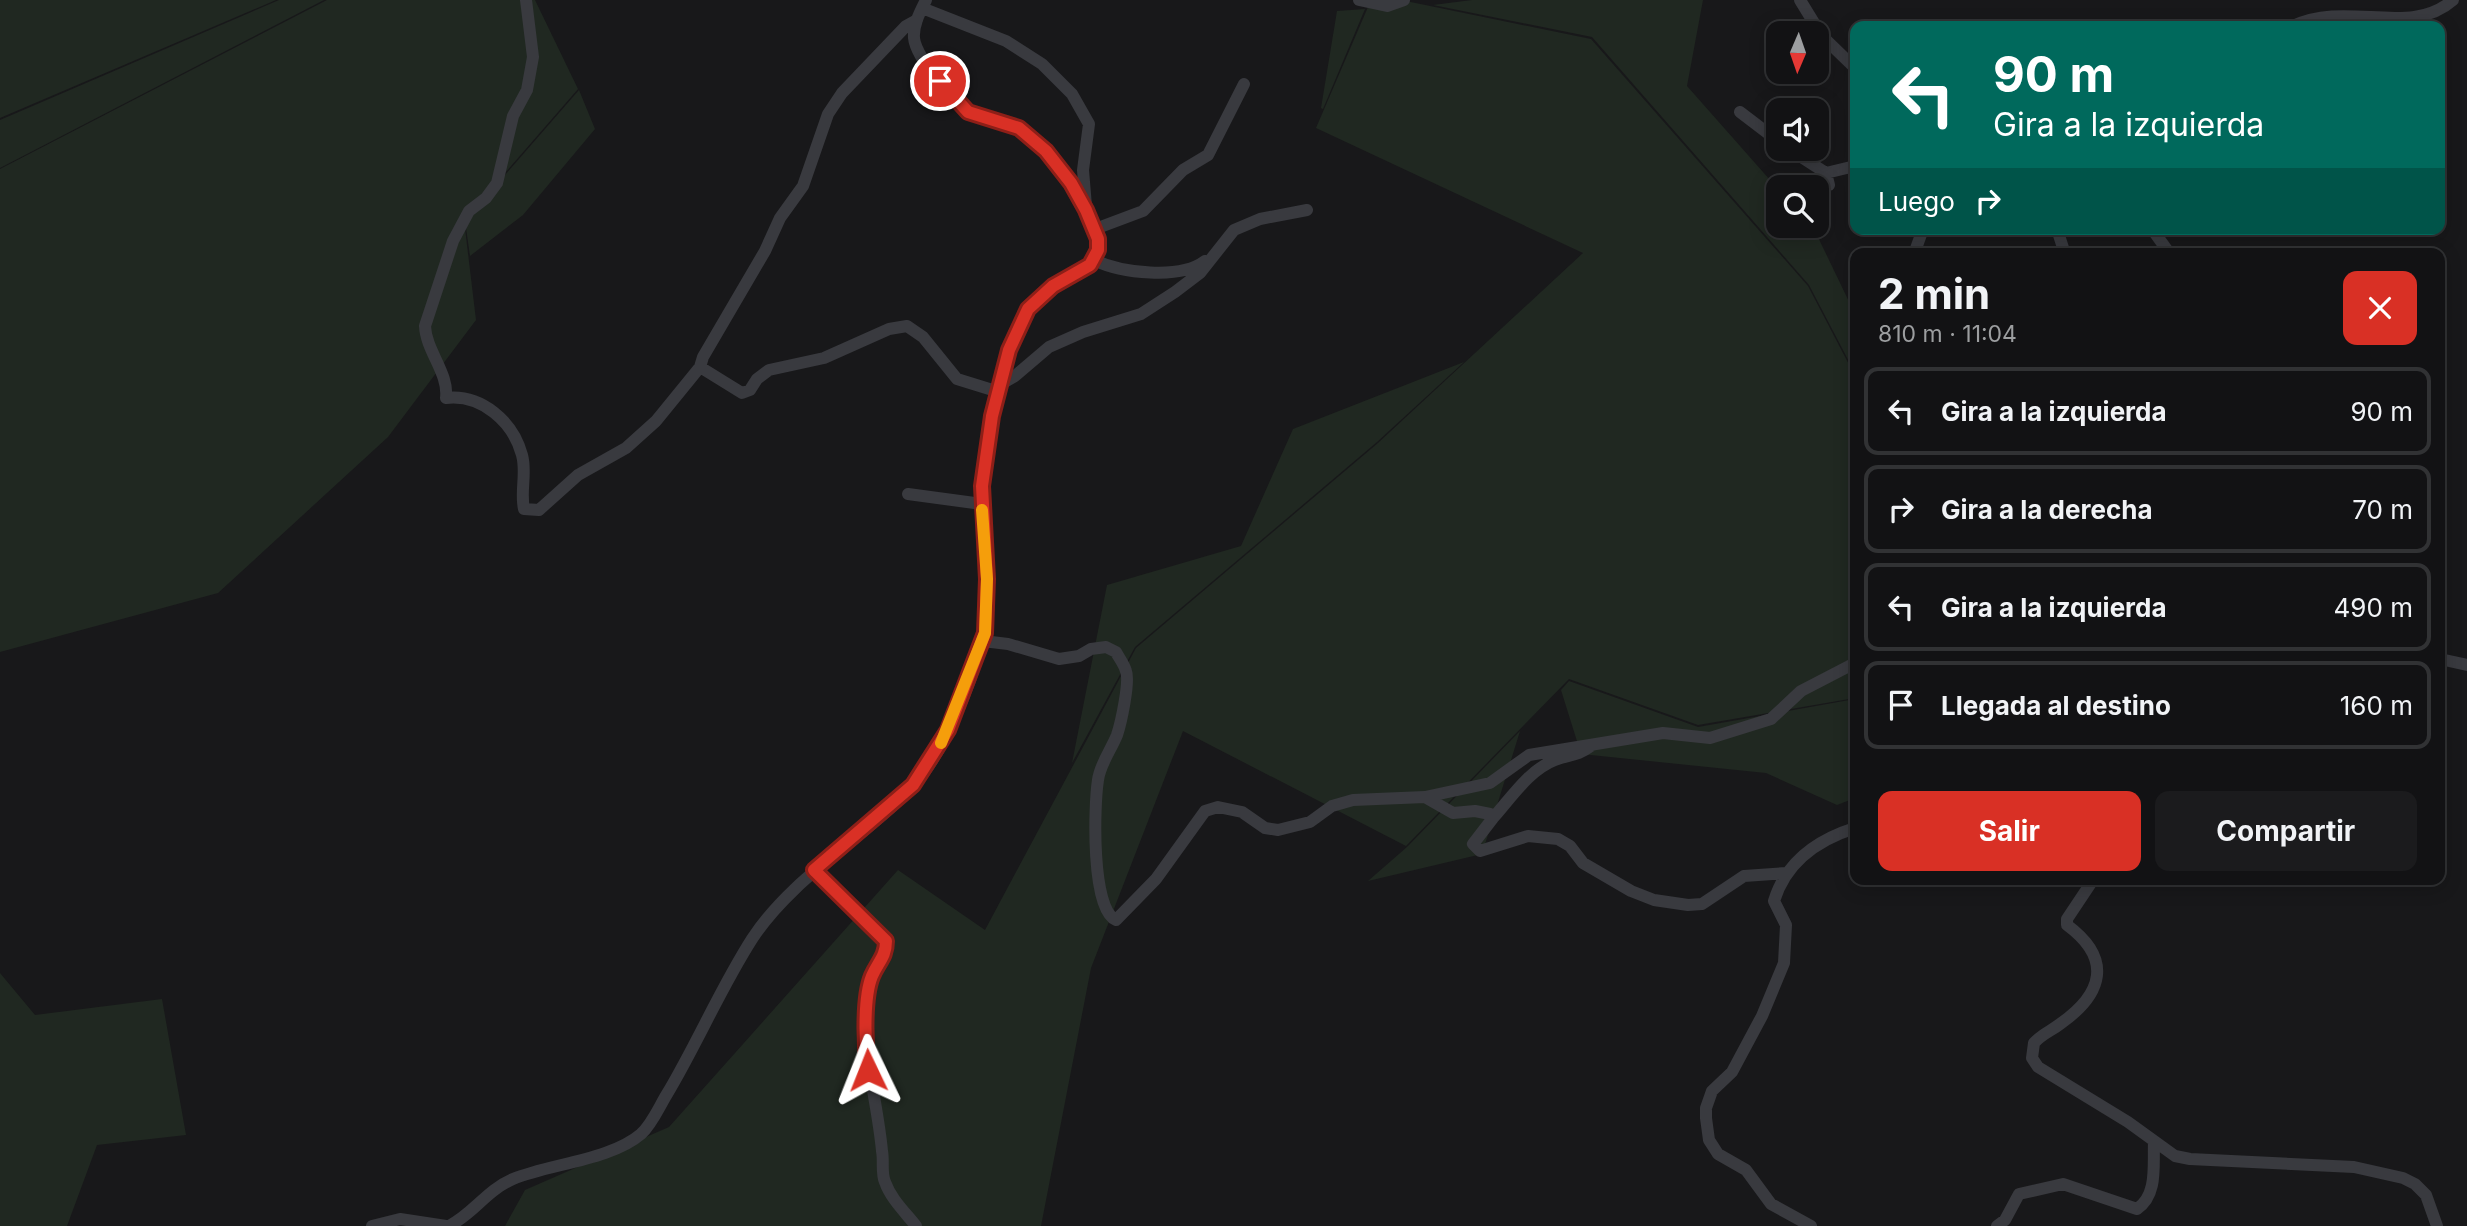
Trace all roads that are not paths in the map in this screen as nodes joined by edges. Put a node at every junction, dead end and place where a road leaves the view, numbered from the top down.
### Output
1 (526, 0) edge
2 (1359, 0) edge
3 (1404, 0) edge
4 (1800, 0) edge
5 (2453, 0) edge
6 (924, 4) edge
7 (917, 20) junction
8 (2304, 21) edge
9 (1850, 63) edge
10 (1244, 84) dead end
11 (1740, 112) dead end
12 (1766, 132) edge
13 (1808, 161) edge
14 (1850, 167) edge
15 (1826, 173) joint
16 (1086, 210) junction
17 (1307, 210) dead end
18 (1095, 229) junction
19 (1215, 253) junction
20 (1094, 260) junction
21 (700, 367) junction
22 (1000, 388) junction
23 (908, 494) dead end
24 (982, 504) junction
25 (983, 641) junction
26 (2445, 660) edge
27 (2467, 665) edge
28 (1850, 666) edge
29 (1594, 743) junction
30 (1425, 797) junction
31 (1493, 818) junction
32 (1850, 830) edge
33 (814, 870) junction
34 (1786, 873) junction
35 (2090, 885) edge
36 (2154, 1142) junction
37 (372, 1226) edge
38 (447, 1226) edge
39 (916, 1226) edge
40 (1811, 1226) edge
41 (1997, 1226) edge
42 (2437, 1226) edge

1 - 21 street
2 - 3 street
4 - 9 street
5 - 8 street
6 - 7 street
6 - 16 street
7 - 16 street
7 - 21 street
10 - 18 street
11 - 12 street
13 - 15 street
14 - 15 street
16 - 18 street
17 - 19 street
18 - 20 street
19 - 20 street
19 - 22 street
20 - 22 street
21 - 22 street
22 - 24 street
23 - 24 street
24 - 25 street
25 - 30 street
25 - 33 street
26 - 27 street
28 - 29 street
29 - 30 street
29 - 31 street
30 - 31 street
31 - 34 street
32 - 34 street
33 - 38 street
33 - 39 street
34 - 40 street
35 - 36 street
36 - 41 street
36 - 42 street
37 - 38 street

